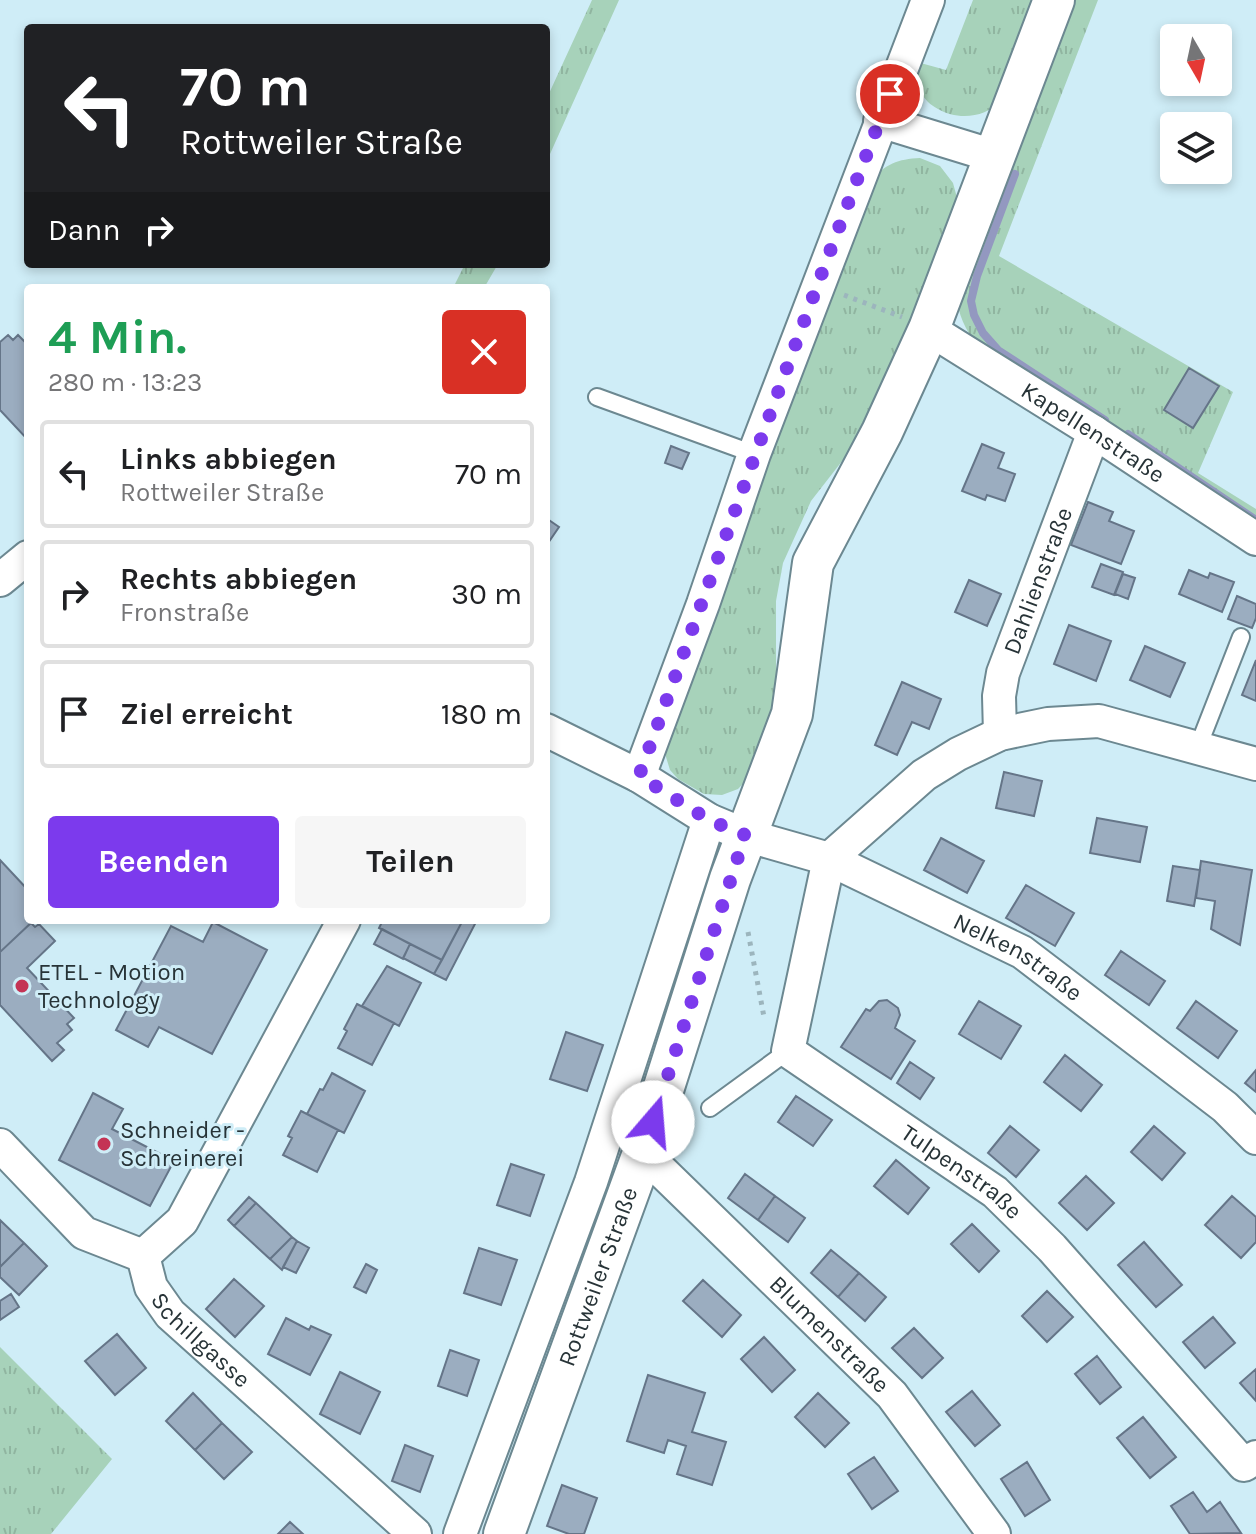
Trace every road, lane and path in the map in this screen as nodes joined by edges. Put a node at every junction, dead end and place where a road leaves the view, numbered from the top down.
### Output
1 (928, 0) edge
2 (1054, 0) edge
3 (880, 121) junction
4 (994, 156) junction
5 (816, 286) junction
6 (929, 329) junction
7 (597, 397) dead end
8 (1094, 432) junction
9 (754, 454) junction
10 (1256, 539) edge
11 (24, 560) edge
12 (0, 580) edge
13 (1241, 637) dead end
14 (550, 732) edge
15 (1000, 734) junction
16 (1198, 747) junction
17 (1256, 764) edge
18 (639, 776) junction
19 (709, 820) junction
20 (745, 835) junction
21 (829, 859) junction
22 (342, 924) edge
23 (748, 929) dead end
24 (788, 1051) junction
25 (710, 1108) dead end
26 (1256, 1138) edge
27 (0, 1145) edge
28 (643, 1153) junction
29 (143, 1256) junction
30 (1250, 1461) edge
31 (415, 1534) edge
32 (460, 1534) edge
33 (504, 1534) edge
34 (994, 1534) edge

1 - 3 street
2 - 4 street, Rottweiler Straße
3 - 4 street
3 - 5 street
4 - 6 street, Rottweiler Straße
5 - 6 path
5 - 9 street
6 - 8 street, Kapellenstraße
6 - 20 street, Rottweiler Straße
7 - 9 lane
8 - 10 street, Kapellenstraße
8 - 15 street, Dahlienstraße
9 - 18 street
11 - 12 street
13 - 16 lane
14 - 18 street
15 - 16 street
15 - 21 street
16 - 17 street
18 - 19 street
19 - 20 street
19 - 32 street
20 - 21 street, Nelkenstraße
20 - 28 street, Rottweiler Straße
21 - 24 street
21 - 26 street, Nelkenstraße
22 - 29 street
23 - 24 path
24 - 25 lane
24 - 30 street, Tulpenstraße
27 - 29 street
28 - 33 street, Rottweiler Straße
28 - 34 street, Blumenstraße
29 - 31 street, Schillgasse

